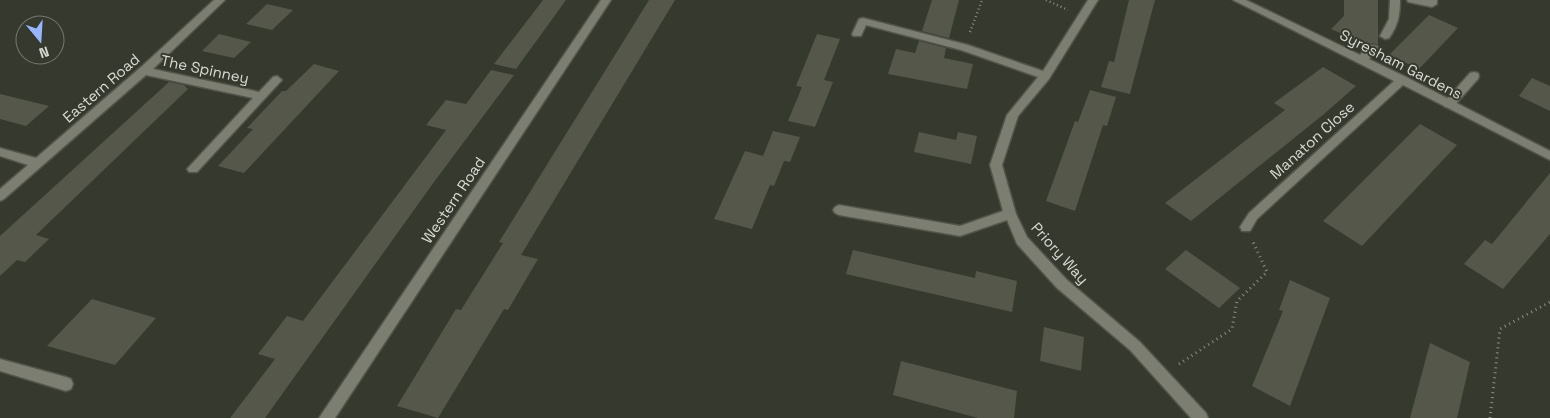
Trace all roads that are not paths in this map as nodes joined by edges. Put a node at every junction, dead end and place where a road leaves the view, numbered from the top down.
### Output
1 (220, 0) edge
2 (606, 0) edge
3 (1093, 0) edge
4 (1238, 0) edge
5 (1395, 0) edge
6 (1412, 0) edge
7 (1432, 0) edge
8 (857, 34) dead end
9 (1385, 36) dead end
10 (1373, 48) dead end
11 (1362, 60) junction
12 (144, 71) junction
13 (1045, 76) junction
14 (1474, 76) dead end
15 (277, 80) dead end
16 (1402, 80) junction
17 (260, 96) junction
18 (1449, 104) junction
19 (0, 152) edge
20 (1550, 156) edge
21 (38, 163) junction
22 (193, 169) dead end
23 (0, 196) edge
24 (839, 210) dead end
25 (1010, 214) junction
26 (1246, 227) road end
27 (0, 364) edge
28 (66, 384) dead end
29 (326, 418) edge
30 (1201, 418) edge

1 - 12 street, Eastern Road
2 - 29 street, Western Road
3 - 13 street, Priory Way
4 - 11 street, Syresham Gardens
5 - 9 street
6 - 7 street
8 - 13 street
10 - 11 street
11 - 16 street, Syresham Gardens
12 - 17 street, The Spinney
12 - 21 street, Eastern Road
13 - 25 street, Priory Way
14 - 18 street
15 - 17 street, The Spinney
16 - 18 street, Syresham Gardens
16 - 26 street, Manaton Close
17 - 22 street, The Spinney
18 - 20 street, Syresham Gardens
19 - 21 street
21 - 23 street, Eastern Road
24 - 25 street
25 - 30 street, Priory Way
27 - 28 street

